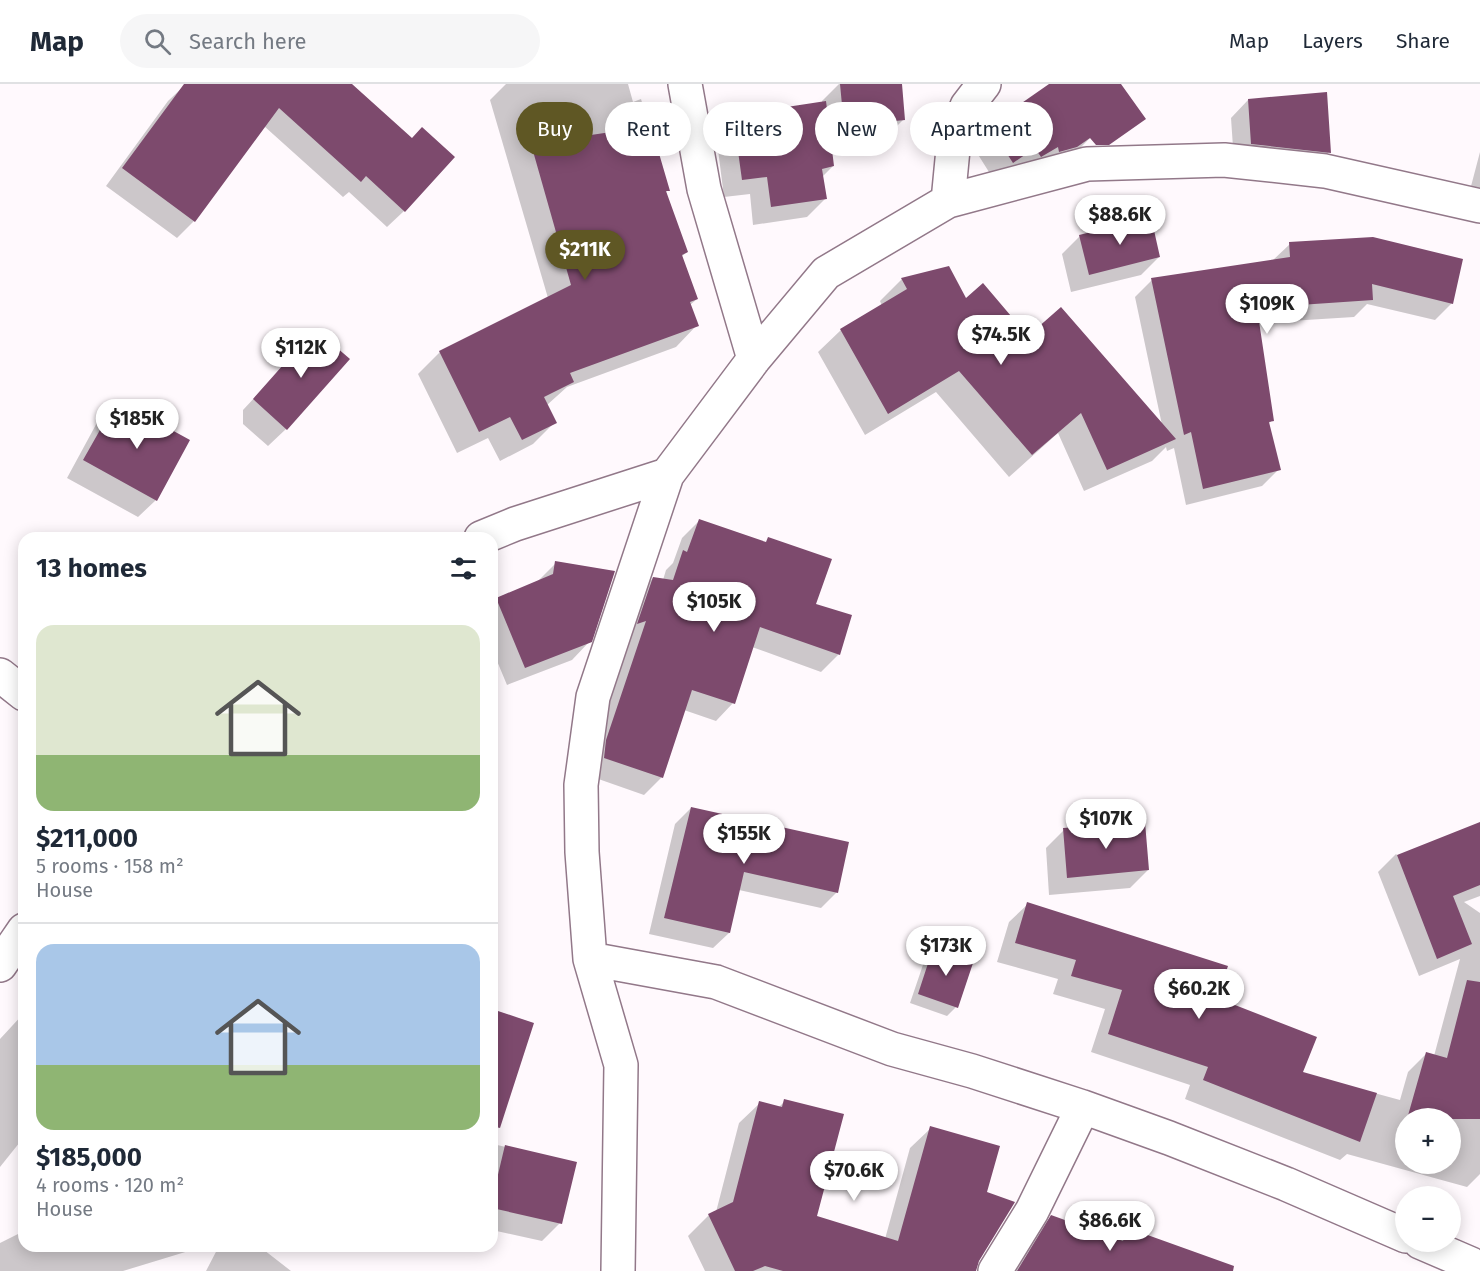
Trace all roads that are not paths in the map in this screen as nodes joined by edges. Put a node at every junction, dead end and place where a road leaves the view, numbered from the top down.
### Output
1 (685, 84) edge
2 (984, 84) edge
3 (948, 201) junction
4 (1480, 206) edge
5 (754, 359) junction
6 (667, 475) junction
7 (496, 532) edge
8 (0, 675) edge
9 (18, 689) edge
10 (18, 939) edge
11 (590, 959) junction
12 (0, 965) edge
13 (1083, 1107) junction
14 (1395, 1231) edge
15 (1448, 1252) edge
16 (1477, 1262) edge
17 (618, 1271) edge
18 (995, 1271) edge

1 - 5 street
2 - 3 street
3 - 4 street
3 - 5 street
5 - 6 street
6 - 7 street
6 - 11 street
8 - 9 street
10 - 12 street
11 - 13 street
11 - 17 street
13 - 14 street
13 - 18 street
15 - 16 street

